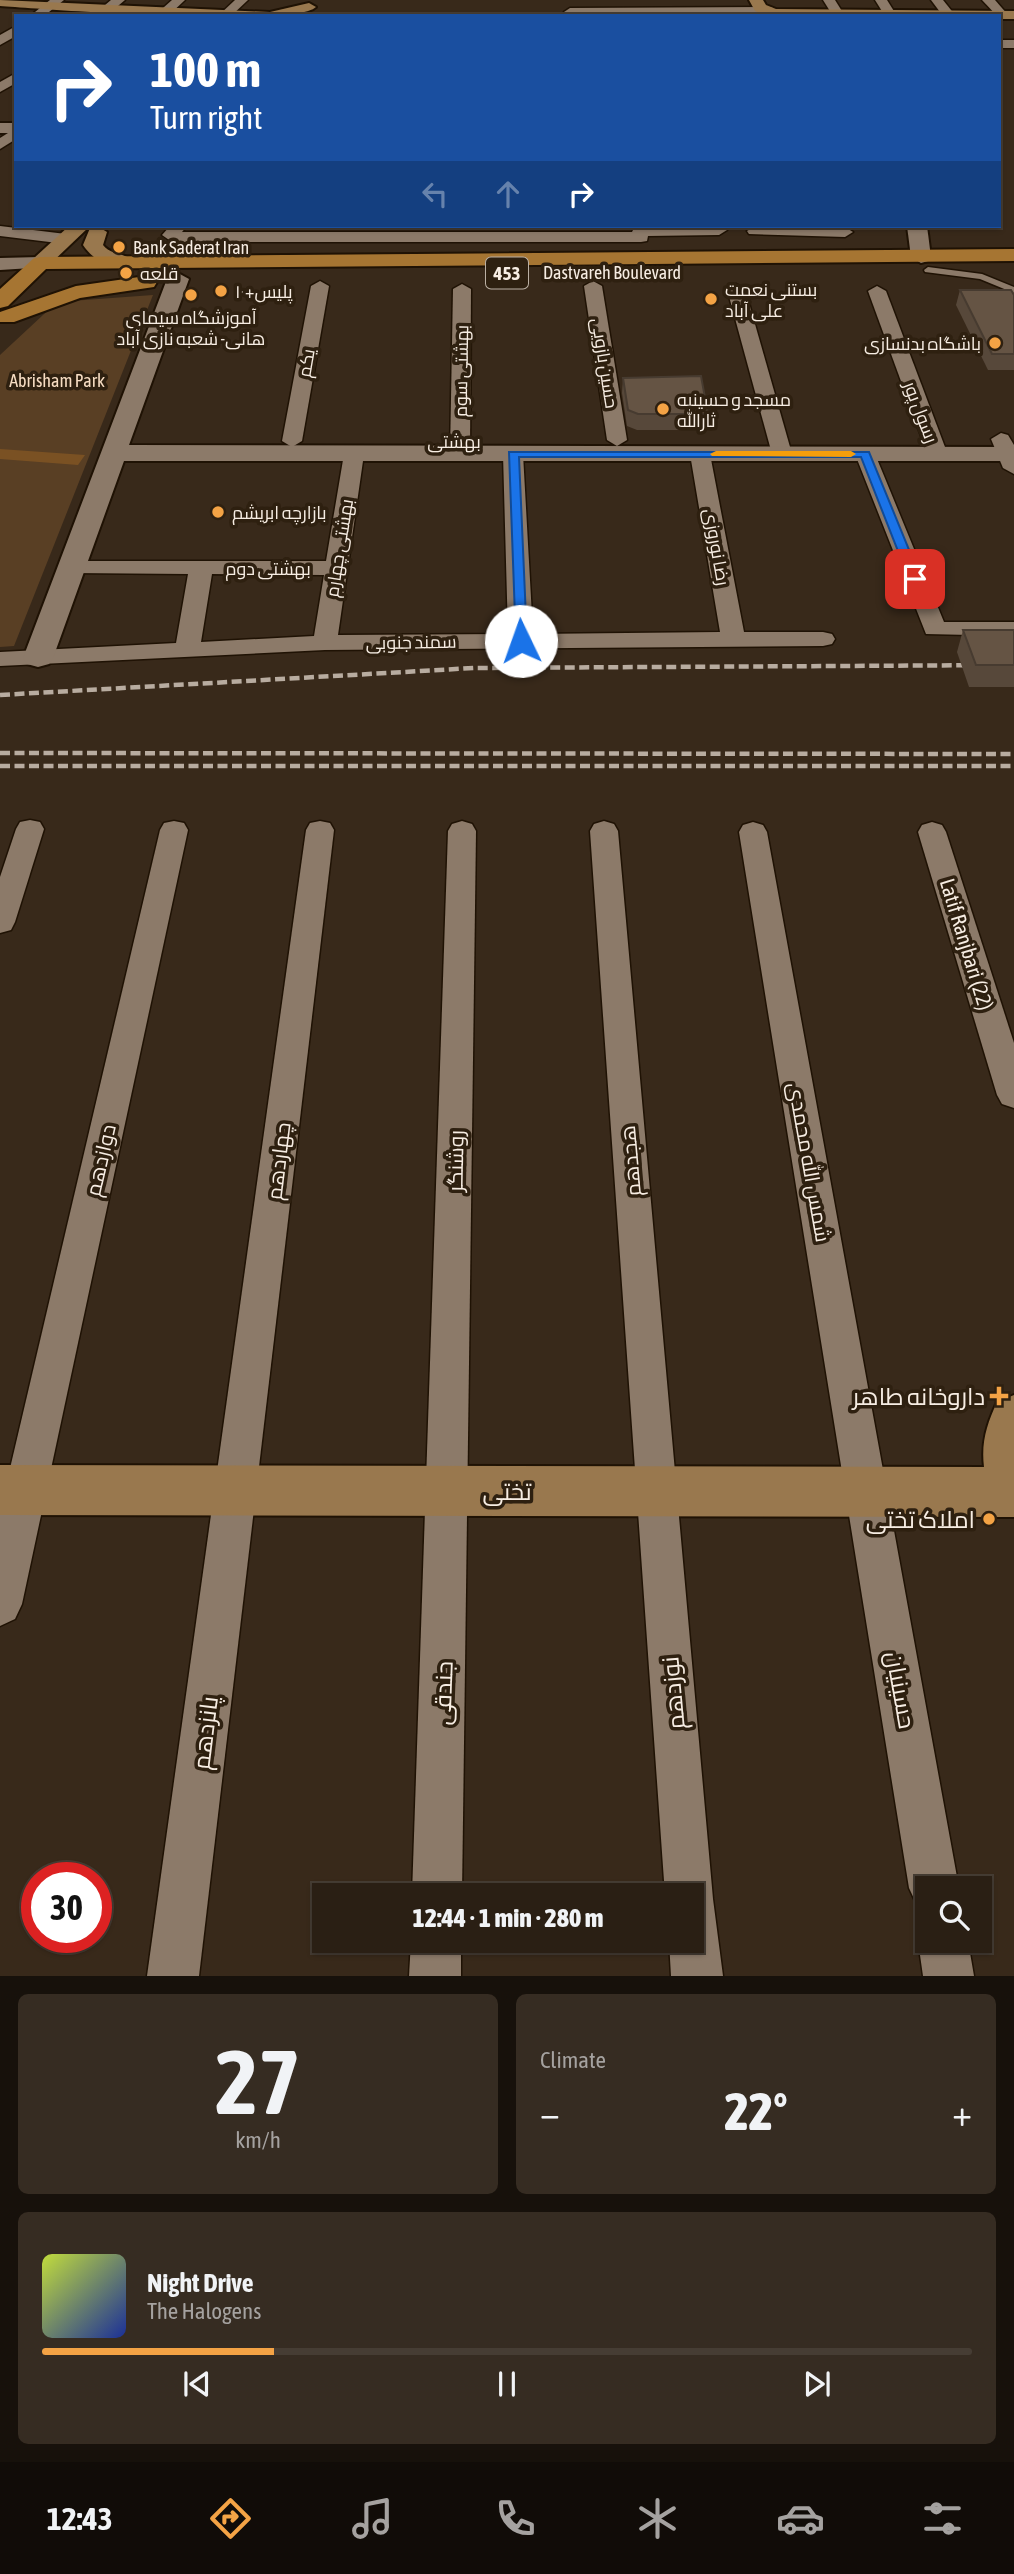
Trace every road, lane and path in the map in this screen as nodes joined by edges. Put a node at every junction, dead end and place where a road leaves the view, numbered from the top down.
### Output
1 (179, 0) edge
2 (242, 0) edge
3 (756, 0) edge
4 (988, 0) edge
5 (0, 2) edge
6 (55, 2) edge
7 (109, 8) edge
8 (309, 8) edge
9 (776, 8) edge
10 (570, 12) dead end
11 (163, 13) edge
12 (39, 14) edge
13 (194, 14) edge
14 (226, 14) edge
15 (282, 14) edge
16 (830, 14) edge
17 (1010, 18) edge
18 (14, 132) edge
19 (0, 145) edge
20 (177, 228) edge
21 (917, 228) edge
22 (844, 229) edge
23 (0, 231) edge
24 (86, 231) edge
25 (525, 231) edge
26 (755, 231) dead end
27 (315, 232) edge
28 (427, 232) edge
29 (641, 236) edge
30 (734, 236) edge
31 (1014, 256) edge
32 (855, 257) junction
33 (67, 262) junction
34 (123, 262) junction
35 (40, 263) junction
36 (925, 263) junction
37 (0, 264) edge
38 (1014, 269) edge
39 (178, 279) junction
40 (126, 284) junction
41 (320, 286) dead end
42 (593, 286) dead end
43 (463, 289) dead end
44 (736, 289) dead end
45 (1014, 290) edge
46 (36, 291) junction
47 (877, 291) dead end
48 (4, 308) edge
49 (617, 440) junction
50 (292, 441) junction
51 (116, 447) junction
52 (459, 447) junction
53 (780, 447) junction
54 (934, 447) junction
55 (354, 454) junction
56 (513, 454) junction
57 (700, 454) junction
58 (865, 454) junction
59 (1007, 454) edge
60 (71, 566) junction
61 (201, 568) junction
62 (334, 568) junction
63 (1014, 629) edge
64 (733, 639) junction
65 (822, 639) dead end
66 (521, 641) junction
67 (325, 643) junction
68 (187, 649) junction
69 (38, 658) junction
70 (0, 659) edge
71 (30, 830) dead end
72 (174, 830) dead end
73 (320, 830) dead end
74 (463, 831) dead end
75 (604, 831) dead end
76 (753, 832) dead end
77 (932, 832) dead end
78 (0, 922) edge
79 (1014, 1095) edge
80 (1014, 1418) edge
81 (13, 1490) edge
82 (236, 1491) junction
83 (448, 1491) junction
84 (656, 1492) junction
85 (867, 1492) junction
86 (1014, 1492) edge
87 (0, 1604) edge
88 (932, 1876) edge
89 (437, 1883) edge
90 (689, 1883) edge
91 (436, 1953) edge
92 (695, 1953) edge
93 (945, 1953) edge
94 (173, 1976) edge
95 (435, 1976) edge
96 (697, 1976) edge
97 (949, 1976) edge

1 - 11 street
2 - 14 street
3 - 9 main road
4 - 17 street
5 - 6 main road
6 - 7 main road
6 - 12 street
7 - 11 main road
8 - 15 main road
9 - 10 street
9 - 16 main road
11 - 13 main road
18 - 19 street
20 - 27 street
21 - 36 street
22 - 26 street
22 - 32 street
23 - 24 street
24 - 33 main road
24 - 34 main road
24 - 35 main road
25 - 28 street
25 - 29 street
27 - 28 street
29 - 30 street
31 - 36 main road, Dastvareh Boulevard / 453
32 - 34 main road, Dastvareh Boulevard / 453
32 - 36 main road, Dastvareh Boulevard / 453
33 - 34 main road, Dastvareh Boulevard / 453
33 - 35 main road, Dastvareh Boulevard / 453
33 - 46 main road
34 - 40 main road
35 - 37 street
35 - 48 main road
36 - 38 main road, Dastvareh Boulevard / 453
36 - 39 main road, Dastvareh Boulevard / 453
36 - 45 lane
39 - 40 main road, Dastvareh Boulevard / 453
39 - 51 street
40 - 46 main road
40 - 48 main road, Dastvareh Boulevard / 453
41 - 50 street, یکم
42 - 49 street, حسین بازویی
43 - 52 street, بهشتی سوم
44 - 53 street
46 - 48 main road
47 - 54 street, رسول پور
49 - 52 street, بهشتی
49 - 53 street, بهشتی
50 - 51 street, بهشتی
50 - 52 street, بهشتی
51 - 55 street
51 - 60 street
52 - 55 street
52 - 56 street
53 - 54 street, بهشتی
53 - 57 street
53 - 58 street
54 - 58 street
54 - 59 street
55 - 62 street, بهشتی چهارم
56 - 57 street
56 - 66 street
57 - 64 street, رضا نوروزی
58 - 63 street
60 - 61 street, بهشتی دوم
60 - 69 street
61 - 62 street, بهشتی دوم
61 - 68 street, بهشتی دوم
62 - 67 street, بهشتی چهارم
64 - 65 street, سمند جنوبی
64 - 66 street, سمند جنوبی
66 - 67 street, سمند جنوبی
67 - 68 street, سمند جنوبی
68 - 69 street, سمند جنوبی
69 - 70 street, سمند جنوبی
71 - 78 street
72 - 81 street, دوازدهم
73 - 82 street, چهاردهم
74 - 83 street, روشنگر
75 - 84 street, هجدهم
76 - 85 street, شمس الله محمدی
77 - 79 street, Latif Ranjbari (22)
80 - 86 main road
81 - 82 main road, تختی
81 - 87 street, دوازدهم
82 - 83 main road, تختی
82 - 94 street, پانزدهم
83 - 84 main road, تختی
83 - 89 street, جندقی
84 - 85 main road, تختی
84 - 90 street, نوزدهم
85 - 86 main road, تختی
85 - 88 street, حسینیان
91 - 95 street
92 - 96 street
93 - 97 street

